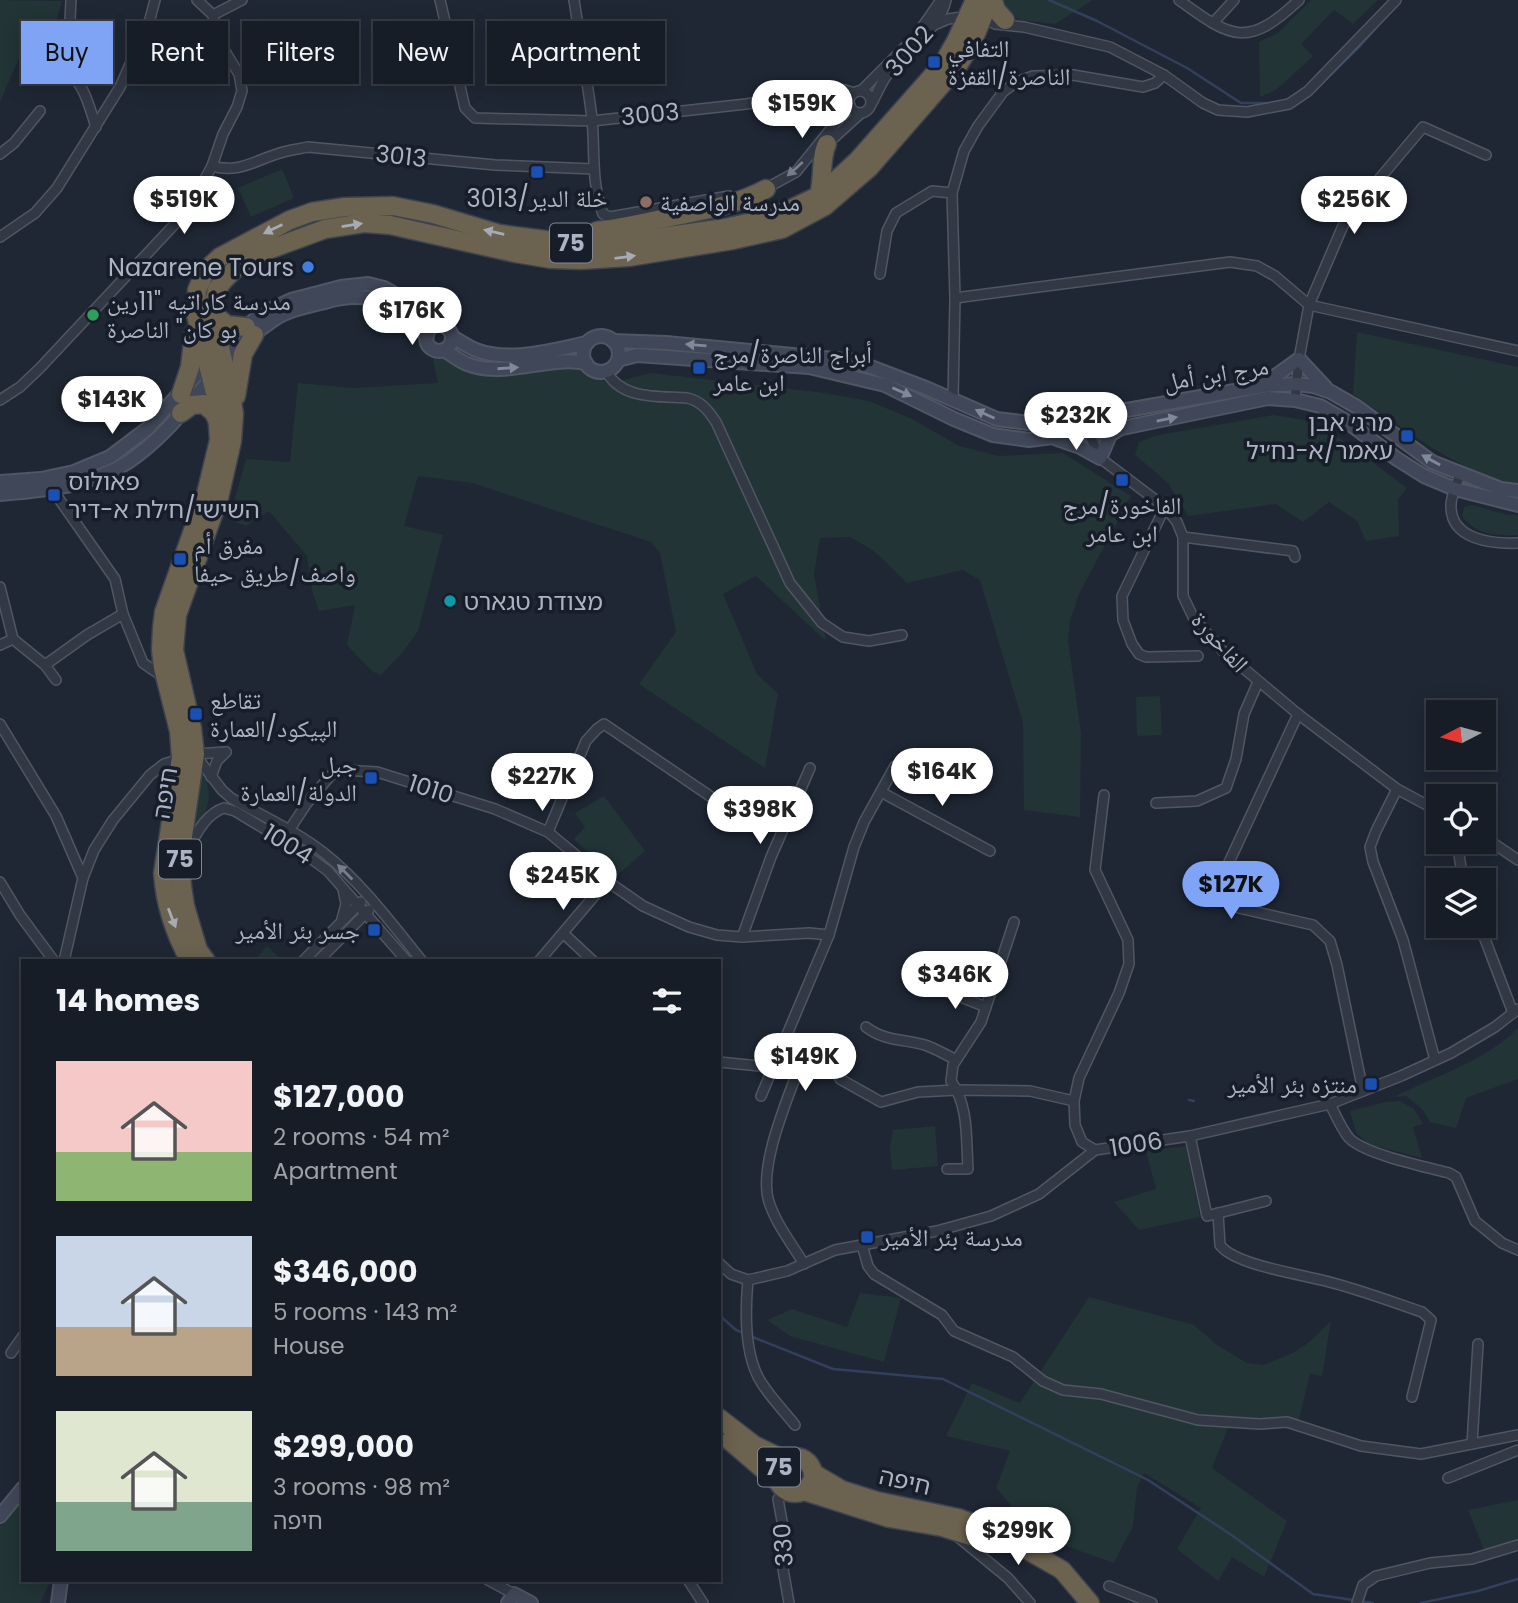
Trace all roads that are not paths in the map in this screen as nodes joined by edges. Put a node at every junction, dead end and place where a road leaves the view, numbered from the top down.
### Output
1 (71, 0) edge
2 (155, 0) edge
3 (197, 0) edge
4 (242, 0) edge
5 (440, 0) edge
6 (574, 0) edge
7 (941, 0) edge
8 (946, 0) edge
9 (1179, 0) edge
10 (1234, 0) edge
11 (1299, 0) edge
12 (1396, 0) edge
13 (979, 9) edge
14 (213, 15) junction
15 (1012, 23) joint
16 (1213, 23) junction
17 (931, 27) junction
18 (1164, 75) junction
19 (854, 98) junction
20 (872, 103) junction
21 (40, 111) dead end
22 (860, 114) junction
23 (592, 121) junction
24 (96, 127) junction
25 (827, 144) junction
26 (0, 154) edge
27 (1486, 155) dead end
28 (858, 160) junction
29 (212, 166) junction
30 (594, 169) junction
31 (765, 189) junction
32 (952, 193) junction
33 (820, 195) junction
34 (802, 220) junction
35 (0, 237) edge
36 (525, 239) junction
37 (880, 274) dead end
38 (955, 298) junction
39 (1309, 305) junction
40 (204, 314) junction
41 (439, 325) junction
42 (250, 331) junction
43 (427, 336) junction
44 (452, 337) junction
45 (613, 341) junction
46 (587, 343) junction
47 (444, 350) junction
48 (1518, 351) edge
49 (1299, 359) junction
50 (618, 360) junction
51 (216, 363) junction
52 (586, 363) junction
53 (606, 371) junction
54 (1297, 384) junction
55 (1263, 386) junction
56 (1331, 392) junction
57 (181, 394) junction
58 (0, 400) edge
59 (953, 400) junction
60 (1296, 400) junction
61 (181, 413) junction
62 (1087, 417) junction
63 (1122, 428) junction
64 (226, 430) junction
65 (1089, 433) junction
66 (1053, 438) junction
67 (1100, 458) junction
68 (1460, 474) junction
69 (0, 482) edge
70 (52, 489) junction
71 (1455, 489) junction
72 (1518, 491) edge
73 (0, 494) edge
74 (1518, 505) edge
75 (1165, 507) junction
76 (1183, 537) junction
77 (1518, 543) edge
78 (1295, 557) dead end
79 (0, 587) edge
80 (123, 614) junction
81 (902, 635) dead end
82 (13, 639) junction
83 (0, 645) edge
84 (1198, 656) dead end
85 (46, 666) junction
86 (172, 679) junction
87 (56, 680) dead end
88 (1258, 682) junction
89 (1298, 714) junction
90 (0, 724) edge
91 (185, 761) junction
92 (895, 766) dead end
93 (158, 768) junction
94 (810, 768) dead end
95 (211, 777) junction
96 (1397, 789) junction
97 (881, 792) junction
98 (1104, 795) dead end
99 (1156, 803) dead end
100 (1426, 805) edge
101 (726, 807) dead end
102 (288, 830) junction
103 (548, 832) junction
104 (282, 841) junction
105 (1496, 844) edge
106 (990, 851) dead end
107 (1518, 860) edge
108 (83, 878) junction
109 (607, 881) junction
110 (0, 882) edge
111 (341, 884) junction
112 (182, 886) junction
113 (367, 896) junction
114 (359, 904) junction
115 (375, 905) junction
116 (366, 913) junction
117 (342, 922) junction
118 (1014, 922) dead end
119 (376, 924) junction
120 (351, 928) junction
121 (564, 934) junction
122 (829, 935) junction
123 (742, 937) junction
124 (1485, 938) edge
125 (53, 959) edge
126 (64, 959) edge
127 (189, 959) edge
128 (205, 959) edge
129 (305, 959) edge
130 (320, 959) edge
131 (405, 959) edge
132 (420, 959) edge
133 (541, 959) edge
134 (591, 959) edge
135 (935, 987) dead end
136 (986, 1007) junction
137 (1516, 1011) edge
138 (866, 1027) dead end
139 (956, 1060) junction
140 (1435, 1060) junction
141 (721, 1062) edge
142 (773, 1066) junction
143 (840, 1079) dead end
144 (957, 1090) junction
145 (1363, 1091) junction
146 (761, 1096) dead end
147 (1074, 1101) junction
148 (1330, 1104) junction
149 (1190, 1136) junction
150 (1095, 1150) junction
151 (947, 1168) dead end
152 (1266, 1202) dead end
153 (1219, 1213) junction
154 (862, 1245) junction
155 (1518, 1250) edge
156 (804, 1264) junction
157 (721, 1265) edge
158 (747, 1280) junction
159 (21, 1339) edge
160 (1478, 1344) dead end
161 (10, 1353) dead end
162 (1412, 1397) dead end
163 (721, 1420) edge
164 (795, 1425) dead end
165 (721, 1434) edge
166 (1518, 1435) edge
167 (1472, 1444) junction
168 (1518, 1450) edge
169 (785, 1460) junction
170 (813, 1473) junction
171 (1448, 1478) dead end
172 (789, 1488) junction
173 (21, 1491) edge
174 (0, 1516) edge
175 (1518, 1545) edge
176 (981, 1546) junction
177 (61, 1582) edge
178 (490, 1582) edge
179 (689, 1582) edge
180 (1109, 1586) dead end
181 (511, 1599) edge
182 (58, 1603) edge
183 (531, 1603) edge
184 (703, 1603) edge
185 (789, 1603) edge
186 (1030, 1603) edge
187 (1076, 1603) edge
188 (1090, 1603) edge
189 (1152, 1603) edge
190 (1357, 1603) edge

1 - 24 street
2 - 24 street
3 - 14 street
4 - 14 street
5 - 23 street, 3003
6 - 23 street
7 - 19 street, 3002
8 - 17 street, 3002
9 - 16 street
10 - 16 street
11 - 16 street
12 - 18 street
13 - 15 highway
13 - 17 street
13 - 28 highway, 75
13 - 34 highway, 75
14 - 29 street
15 - 18 street
17 - 20 street, 3002
18 - 32 street
19 - 20 street
19 - 22 street
19 - 23 street, 3003
19 -> 31 street, 3002
20 - 22 street
21 - 26 street
22 - 25 street
23 - 30 street
24 - 35 street
25 - 28 highway
25 - 33 highway
27 - 39 street
28 - 33 highway, 75
29 - 30 street, 3013
29 - 58 street
30 - 31 street, 3002
31 - 36 highway
32 - 37 street
32 - 38 street
33 - 34 highway
33 - 36 highway, 75
40 -> 34 highway, 75
36 -> 40 highway, 75
38 - 39 street
38 - 59 street
39 - 48 street
39 - 49 street
40 - 42 highway
40 - 51 highway, 75
40 - 57 highway
41 - 42 street
41 - 43 street
41 - 44 street
42 - 43 street
42 - 51 street
42 - 64 highway
43 - 47 street
44 - 46 street
44 - 47 street
45 - 46 street
45 - 50 street
59 -> 45 street, مرج ابن أمل
46 - 52 street
47 -> 52 street
49 - 54 street
49 - 55 street
49 - 56 street
50 - 53 street
50 -> 66 street, مرج ابن أمل
51 - 57 street
51 - 61 street
51 - 64 highway, 75
52 - 53 street
53 - 81 street
54 - 55 street, مرج ابن أمل
54 - 56 street, مرج ابن أمل
54 - 60 street
55 - 62 street, مرج ابن أمل
68 -> 56 street, مرج ابن أمل
57 - 69 street
62 -> 59 street, مرج ابن أمل
63 -> 60 street, مرج ابن أمل
60 - 71 street, مرج ابن أمل
61 - 64 highway
61 - 70 street
62 - 65 street
63 - 65 street, مرج ابن أمل
63 - 67 street
64 - 86 highway, 75
65 - 66 street, مرج ابن أمل
65 - 67 street
66 - 67 street
67 - 75 street
68 - 71 street
68 - 72 street, مرج ابن أمل
70 - 73 street
70 - 80 street
71 - 74 street, مرج ابن أمل
71 - 77 street
75 - 76 street
75 - 84 street
76 - 78 street
76 - 88 street, الفاخورة
79 - 82 street
80 - 85 street
80 - 86 street
82 - 83 street
82 - 85 street
85 - 87 street
86 - 91 highway, 75
88 - 89 street, الفاخورة
88 - 99 street
89 - 96 street, الفاخورة
89 - 145 street
90 - 108 street
91 - 93 street
91 - 93 street
91 - 95 street, 1004
91 - 95 street
91 - 112 highway, חיפה / 75
91 -> 127 highway, חיפה / 75
92 - 97 street
93 - 108 street
94 - 123 street
95 - 102 street, 1004
96 - 100 street, الفاخورة
96 - 140 street
97 - 106 street
97 - 122 street
98 - 147 street
101 - 103 street
102 - 103 street, 1010
102 - 104 street, 1010
113 -> 102 street, 1004
103 - 109 street, 1010
104 - 111 street, 1004
104 - 112 street, 1004
105 - 107 street
108 - 126 street
109 - 121 street
109 - 123 street, 1010
110 - 125 street
111 - 114 street, 1004
111 - 117 street
112 - 128 highway, חיפה / 75
113 - 114 street
113 - 115 street, 1004
114 - 116 street, 1004
114 - 117 street
115 - 116 street
115 - 132 street, 1004
116 - 119 street, 1004
116 - 120 street
117 - 129 street
118 - 136 street
119 - 120 street
119 - 131 street, 1004
120 - 130 street
121 - 133 street
121 - 134 street
122 - 123 street, 1010
122 - 142 street
124 - 137 street
135 - 136 street
136 - 139 street
137 - 140 street, 1006
138 - 139 street
139 - 144 street
140 - 145 street, 1006
141 - 142 street
142 - 146 street
142 - 156 street
143 - 144 street
144 - 147 street
144 - 151 street
145 - 148 street, 1006
147 - 150 street
148 - 149 street, 1006
148 - 155 street
149 - 150 street, 1006
149 - 153 street
150 - 154 street, 1006
152 - 153 street
153 - 162 street
154 - 156 street, 1006
154 - 167 street
156 - 158 street, 1006
157 - 158 street
158 - 164 street
159 - 161 street
160 - 167 street
163 - 169 highway, 75
165 - 172 highway, חיפה / 75
166 - 167 street
168 - 171 street
169 - 170 highway, 75
169 - 172 highway, 75
170 - 172 highway, 75
170 - 188 highway, חיפה / 75
172 - 176 highway, חיפה
172 - 185 street, 330
173 - 174 street
175 - 190 street
176 - 186 street
176 - 187 highway, חיפה
177 - 182 street
178 - 181 street
179 - 184 street
180 - 189 street
181 - 183 street

